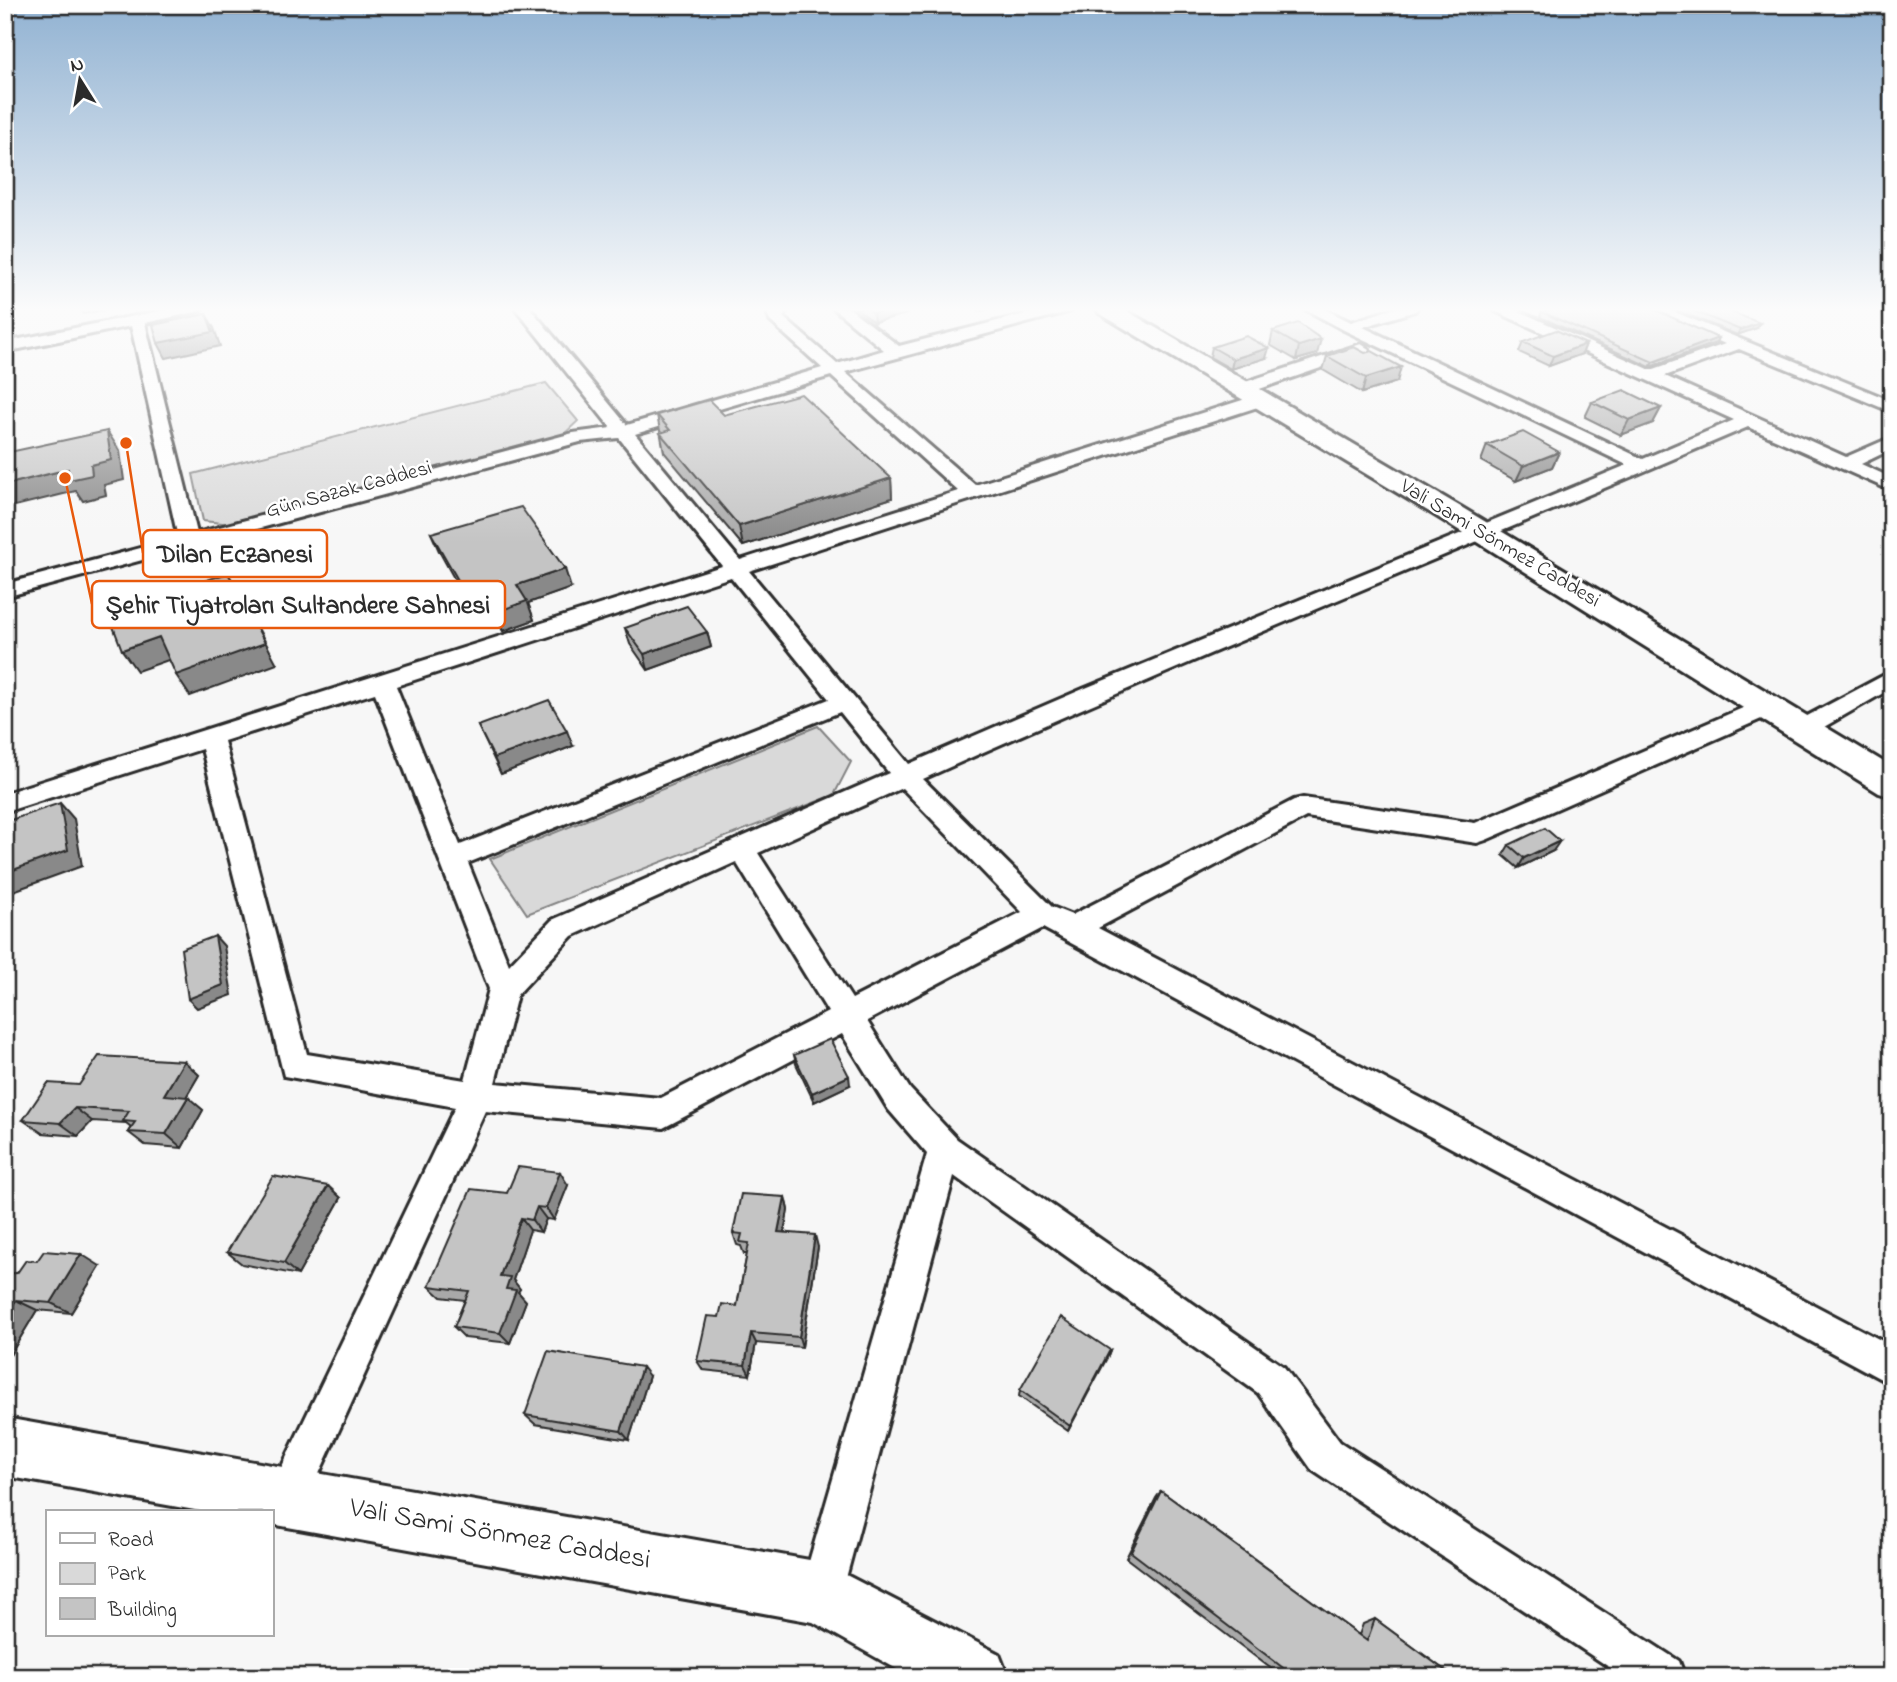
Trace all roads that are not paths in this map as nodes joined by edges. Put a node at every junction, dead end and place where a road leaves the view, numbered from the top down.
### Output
1 (153, 386) edge
2 (585, 386) edge
3 (778, 386) edge
4 (853, 386) edge
5 (1239, 386) edge
6 (1271, 386) edge
7 (1472, 386) edge
8 (1674, 386) edge
9 (1842, 386) edge
10 (1252, 394) junction
11 (1892, 407) edge
12 (1749, 420) junction
13 (622, 432) junction
14 (1892, 442) edge
15 (1847, 464) junction
16 (1641, 465) junction
17 (1892, 485) edge
18 (971, 492) junction
19 (1484, 533) junction
20 (189, 543) junction
21 (736, 569) junction
22 (5, 591) edge
23 (5, 608) edge
24 (1892, 678) edge
25 (383, 683) junction
26 (844, 702) junction
27 (1767, 707) junction
28 (1802, 729) junction
29 (211, 737) junction
30 (905, 776) junction
31 (1892, 784) edge
32 (5, 803) edge
33 (742, 850) junction
34 (451, 859) junction
35 (1042, 915) junction
36 (1073, 928) junction
37 (504, 989) junction
38 (846, 1017) junction
39 (476, 1096) junction
40 (945, 1150) junction
41 (1892, 1366) edge
42 (5, 1447) edge
43 (288, 1497) junction
44 (821, 1593) junction
45 (976, 1677) edge
46 (1663, 1677) edge

1 - 20 street
2 - 13 street
3 - 13 street, Gün Sazak Caddesi
4 - 18 street
5 - 10 main road, Vali Sami Sönmez Caddesi
6 - 10 street
7 - 16 street
8 - 12 street
9 - 11 street
10 - 18 street
10 - 19 main road, Vali Sami Sönmez Caddesi
12 - 15 street
12 - 16 street
13 - 20 street, Gün Sazak Caddesi
13 - 21 street
13 - 23 street, Gün Sazak Caddesi
14 - 15 street
15 - 17 street
16 - 19 street
18 - 21 street
19 - 27 main road, Vali Sami Sönmez Caddesi
19 - 30 street
20 - 22 street, Gün Sazak Caddesi
21 - 25 street
21 - 26 street
24 - 28 street
25 - 29 street
25 - 34 street
26 - 30 street
26 - 34 street
27 - 28 main road, Vali Sami Sönmez Caddesi
27 - 36 street
28 - 31 main road, Vali Sami Sönmez Caddesi
29 - 32 street
29 - 39 street
30 - 33 street
30 - 35 street
33 - 37 street
33 - 38 street
34 - 37 street
35 - 36 street
35 - 38 street
36 - 41 street
37 - 39 street
38 - 39 street
38 - 40 street
39 - 43 street
40 - 44 street
40 - 46 street
42 - 43 main road, Vali Sami Sönmez Caddesi
43 - 44 main road, Vali Sami Sönmez Caddesi
44 - 45 main road, Vali Sami Sönmez Caddesi

